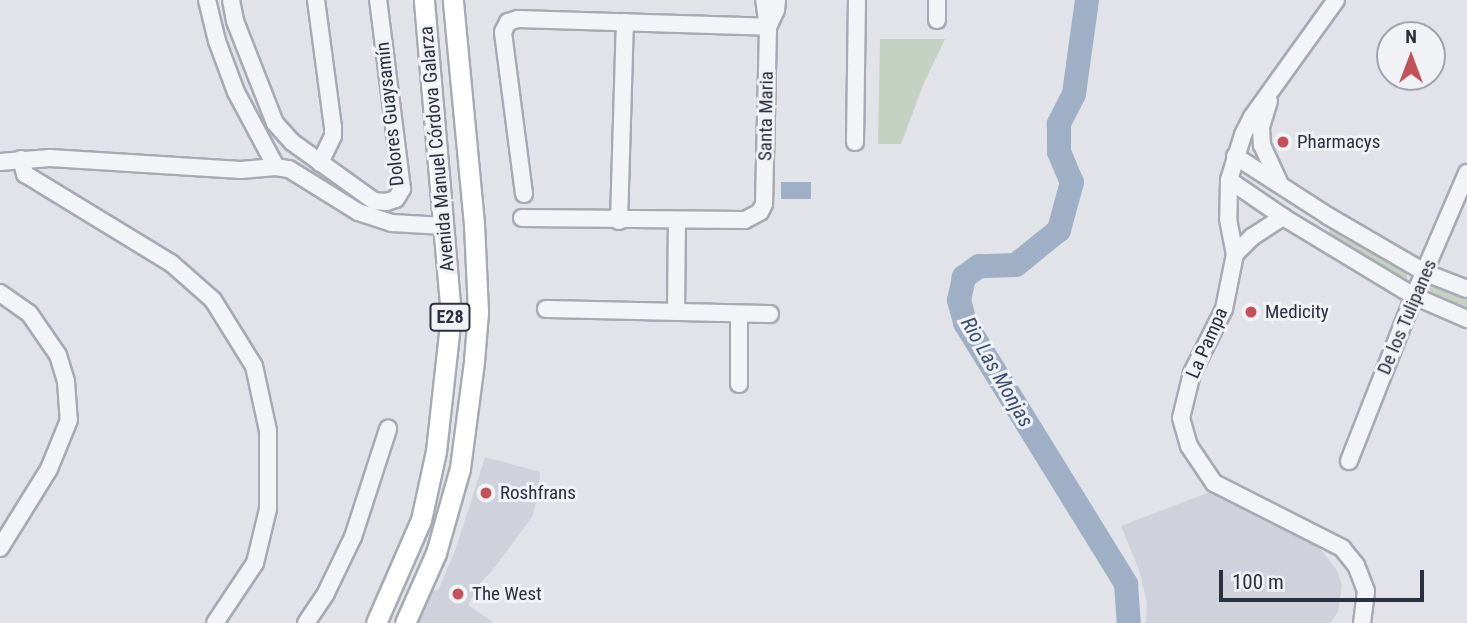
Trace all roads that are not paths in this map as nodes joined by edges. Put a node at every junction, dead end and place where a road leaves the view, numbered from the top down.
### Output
1 (207, 0) edge
2 (230, 0) edge
3 (316, 0) edge
4 (378, 0) edge
5 (424, 0) edge
6 (453, 0) edge
7 (764, 0) edge
8 (777, 0) edge
9 (858, 0) edge
10 (937, 0) edge
11 (1336, 0) edge
12 (937, 20) dead end
13 (625, 22) junction
14 (768, 27) junction
15 (1271, 93) junction
16 (855, 142) dead end
17 (1236, 156) junction
18 (21, 159) junction
19 (0, 162) edge
20 (320, 163) junction
21 (283, 168) junction
22 (1467, 173) edge
23 (1229, 180) junction
24 (1280, 184) junction
25 (524, 194) dead end
26 (1283, 217) junction
27 (522, 218) dead end
28 (619, 221) junction
29 (677, 221) junction
30 (444, 226) junction
31 (1235, 254) junction
32 (1426, 272) junction
33 (1467, 289) edge
34 (0, 293) edge
35 (1414, 296) junction
36 (546, 309) dead end
37 (676, 312) junction
38 (739, 314) junction
39 (770, 314) dead end
40 (1467, 319) edge
41 (739, 384) dead end
42 (388, 429) dead end
43 (1349, 461) dead end
44 (0, 548) edge
45 (215, 623) edge
46 (306, 623) edge
47 (376, 623) edge
48 (405, 623) edge
49 (1362, 623) edge

1 - 21 street
2 - 20 street, Dolores Guaysamín
3 - 20 street
4 - 20 street, Dolores Guaysamín
5 - 30 main road, Avenida Manuel Córdova Galarza / E28
6 - 48 main road, Avenida Manuel Córdova Galarza / E28
7 - 14 street, Santa Maria
8 - 14 street, Santa Maria
9 - 16 street
10 - 12 street
11 - 15 street, La Pampa
13 - 14 street
13 - 25 street
13 - 28 street
14 - 29 street, Santa Maria
15 - 17 street, La Pampa
15 - 24 street
17 - 23 street, La Pampa
17 - 24 street
18 - 19 street
18 - 21 street
18 - 45 street
21 - 30 street
22 - 32 street, De los Tulipanes
23 - 26 street
23 - 31 street, La Pampa
24 - 32 street
26 - 31 street
26 - 35 street
27 - 28 street
28 - 29 street
29 - 37 street
30 - 47 main road, Avenida Manuel Córdova Galarza / E28
31 - 49 street, La Pampa
32 - 33 street
32 - 35 street, De los Tulipanes
34 - 44 street
35 - 40 street
35 - 43 street, De los Tulipanes
36 - 37 street
37 - 38 street
38 - 39 street
38 - 41 street
42 - 46 street

